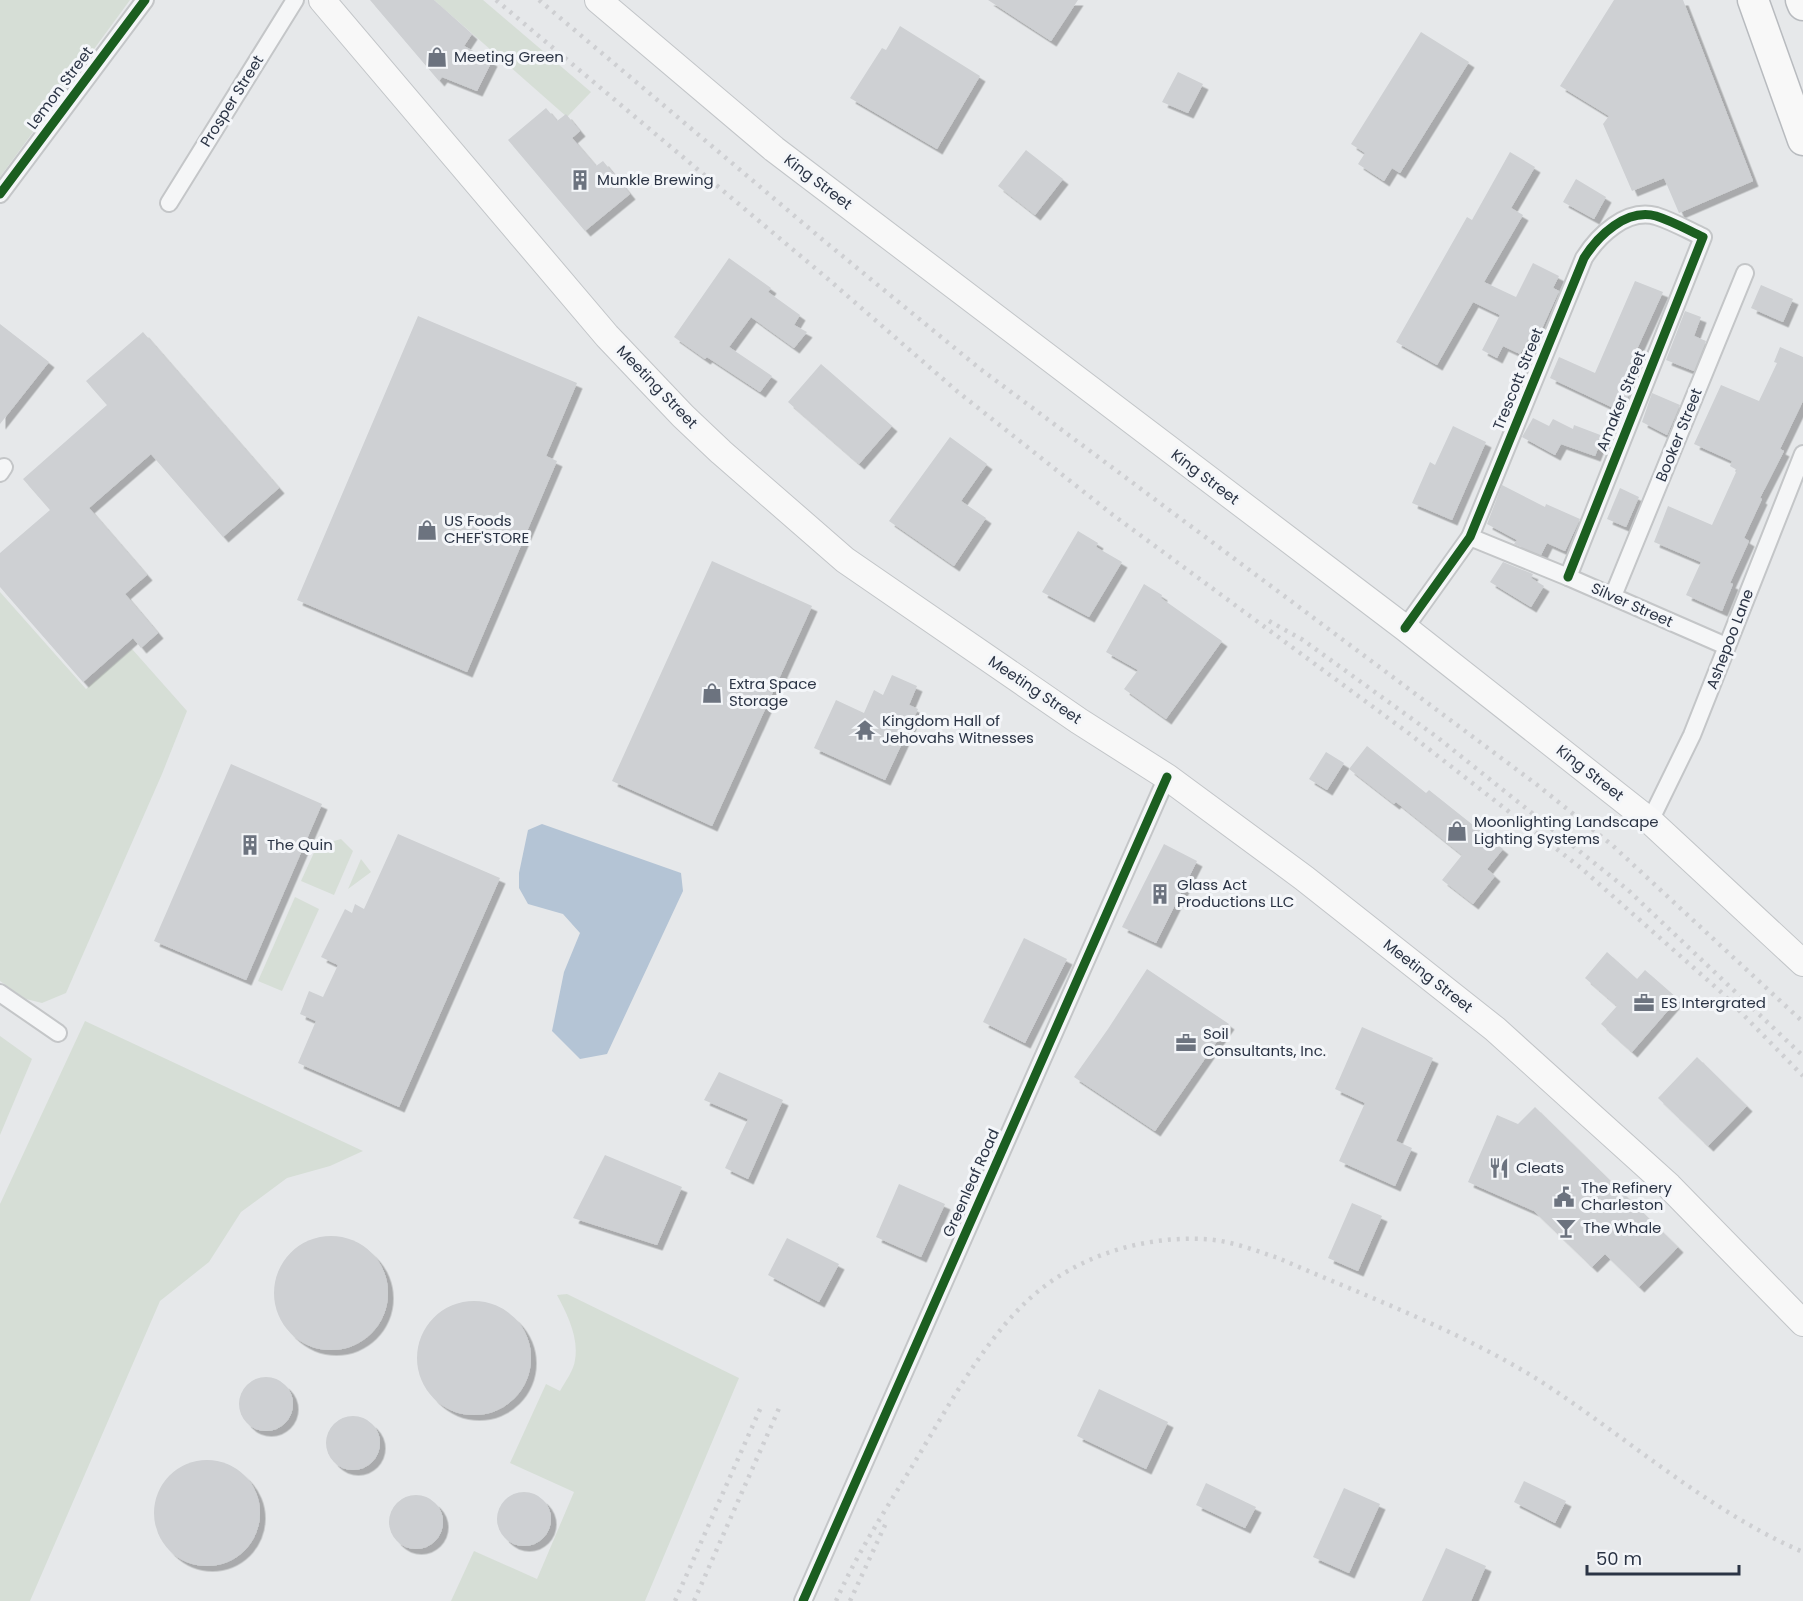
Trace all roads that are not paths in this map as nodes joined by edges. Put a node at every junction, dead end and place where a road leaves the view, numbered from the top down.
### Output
1 (145, 0) edge
2 (295, 0) edge
3 (322, 0) edge
4 (598, 0) edge
5 (1754, 0) edge
6 (1801, 0) edge
7 (1803, 5) edge
8 (1803, 140) edge
9 (0, 194) edge
10 (169, 203) dead end
11 (1703, 237) joint
12 (1745, 273) dead end
13 (1803, 454) edge
14 (1470, 537) junction
15 (1568, 577) junction
16 (1613, 596) junction
17 (1405, 628) junction
18 (1726, 646) junction
19 (1167, 777) junction
20 (1650, 821) junction
21 (1803, 963) edge
22 (0, 993) edge
23 (58, 1033) dead end
24 (1803, 1323) edge
25 (803, 1601) edge

1 - 9 street, Lemon Street
2 - 10 street, Prosper Street
3 - 19 main road, Meeting Street
4 - 17 main road, King Street
5 - 8 highway
6 - 7 highway
11 - 14 street, Trescott Street
11 - 15 street, Amaker Street
12 - 16 street, Booker Street
13 - 18 street, Ashepoo Lane
14 - 15 street, Silver Street
14 - 17 street, Trescott Street
15 - 16 street, Silver Street
16 - 18 street, Silver Street
17 - 20 main road, King Street
18 - 20 street, Ashepoo Lane
19 - 24 main road, Meeting Street
19 - 25 street, Greenleaf Road
20 - 21 main road, King Street
22 - 23 street

